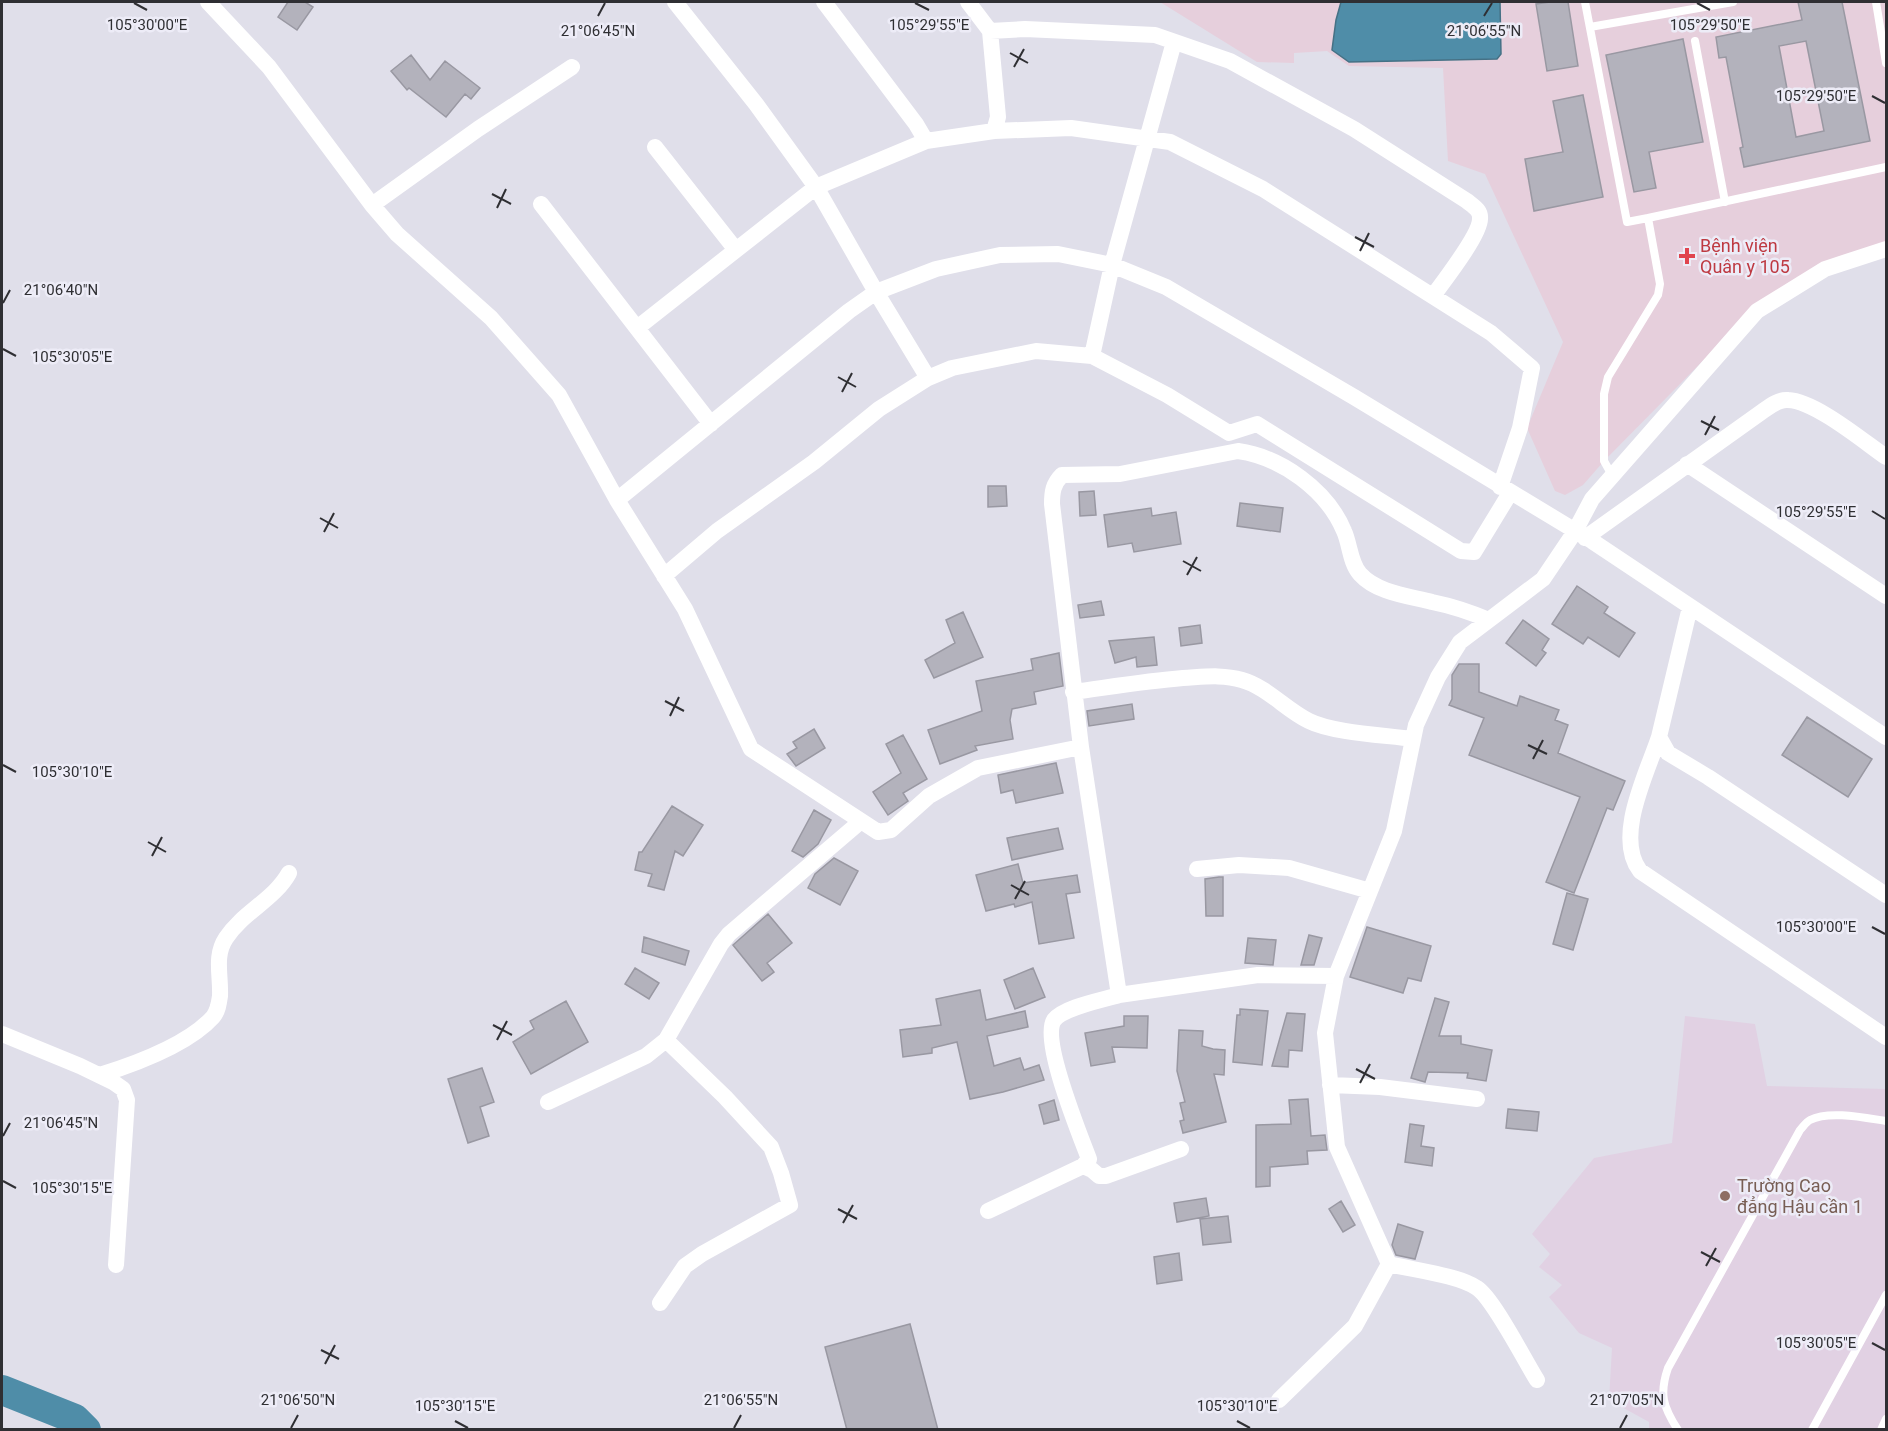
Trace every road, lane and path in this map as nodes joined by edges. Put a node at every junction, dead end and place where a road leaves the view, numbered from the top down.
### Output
1 (208, 2) edge
2 (675, 2) edge
3 (824, 2) edge
4 (968, 2) edge
5 (1585, 2) edge
6 (1733, 2) edge
7 (1876, 2) edge
8 (1590, 27) junction
9 (990, 31) junction
10 (1695, 41) dead end
11 (1174, 42) junction
12 (1887, 63) edge
13 (572, 67) dead end
14 (994, 131) junction
15 (1147, 139) junction
16 (926, 141) junction
17 (655, 147) dead end
18 (1887, 167) edge
19 (816, 187) junction
20 (1725, 202) junction
21 (541, 204) dead end
22 (372, 205) junction
23 (1648, 218) junction
24 (1887, 249) edge
25 (736, 250) junction
26 (1112, 265) junction
27 (876, 292) junction
28 (1433, 297) junction
29 (637, 328) junction
30 (1092, 356) junction
31 (928, 378) junction
32 (711, 424) junction
33 (1887, 457) edge
34 (1687, 464) junction
35 (1613, 477) junction
36 (1505, 490) junction
37 (617, 500) junction
38 (1580, 535) junction
39 (664, 576) junction
40 (1887, 596) edge
41 (1690, 607) junction
42 (1489, 620) junction
43 (1073, 692) junction
44 (1659, 737) junction
45 (1887, 737) edge
46 (1413, 739) junction
47 (1081, 747) junction
48 (860, 822) junction
49 (1197, 869) dead end
50 (289, 873) dead end
51 (1370, 891) junction
52 (1887, 895) edge
53 (1336, 976) junction
54 (1119, 995) junction
55 (2, 1034) edge
56 (1887, 1036) edge
57 (666, 1040) junction
58 (100, 1075) junction
59 (1330, 1085) junction
60 (1477, 1099) dead end
61 (548, 1102) dead end
62 (1887, 1121) edge
63 (1181, 1149) dead end
64 (1083, 1166) junction
65 (988, 1211) dead end
66 (1389, 1264) junction
67 (116, 1266) dead end
68 (1887, 1295) edge
69 (660, 1303) dead end
70 (1537, 1380) dead end
71 (1279, 1400) dead end
72 (1887, 1419) edge
73 (1678, 1430) edge
74 (1812, 1430) edge
75 (1881, 1430) edge

1 - 22 street
2 - 19 street
3 - 16 street
4 - 9 street
5 - 8 lane
6 - 8 lane
7 - 12 lane
8 - 23 lane
9 - 11 street
9 - 14 street
10 - 20 lane
11 - 15 street
11 - 28 street
13 - 22 street
14 - 15 street
14 - 16 street
15 - 26 street
15 - 28 street
16 - 19 street
17 - 25 street
18 - 20 lane
19 - 25 street
19 - 27 street
20 - 23 lane
21 - 29 street
22 - 37 street
23 - 35 lane
24 - 35 street
25 - 29 street
26 - 27 street
26 - 30 street
26 - 36 street
27 - 31 street
27 - 32 street
28 - 36 street
29 - 32 street
30 - 31 street
30 - 36 street
31 - 39 street
32 - 37 street
33 - 34 street
34 - 38 street
34 - 40 street
35 - 38 street
36 - 38 street
37 - 39 street
38 - 41 street
38 - 42 street
39 - 48 street
41 - 44 street
41 - 45 street
42 - 43 street
42 - 46 street
43 - 46 street
43 - 47 street
44 - 52 street
44 - 56 street
46 - 51 street
47 - 48 street
47 - 54 street
48 - 57 street
49 - 51 street
50 - 58 street
51 - 53 street
53 - 54 street
53 - 59 street
54 - 64 street
55 - 58 street
57 - 61 street
57 - 69 street
58 - 67 street
59 - 60 street
59 - 66 street
62 - 73 lane
63 - 64 street
64 - 65 street
66 - 70 street
66 - 71 street
68 - 74 lane
72 - 75 lane

